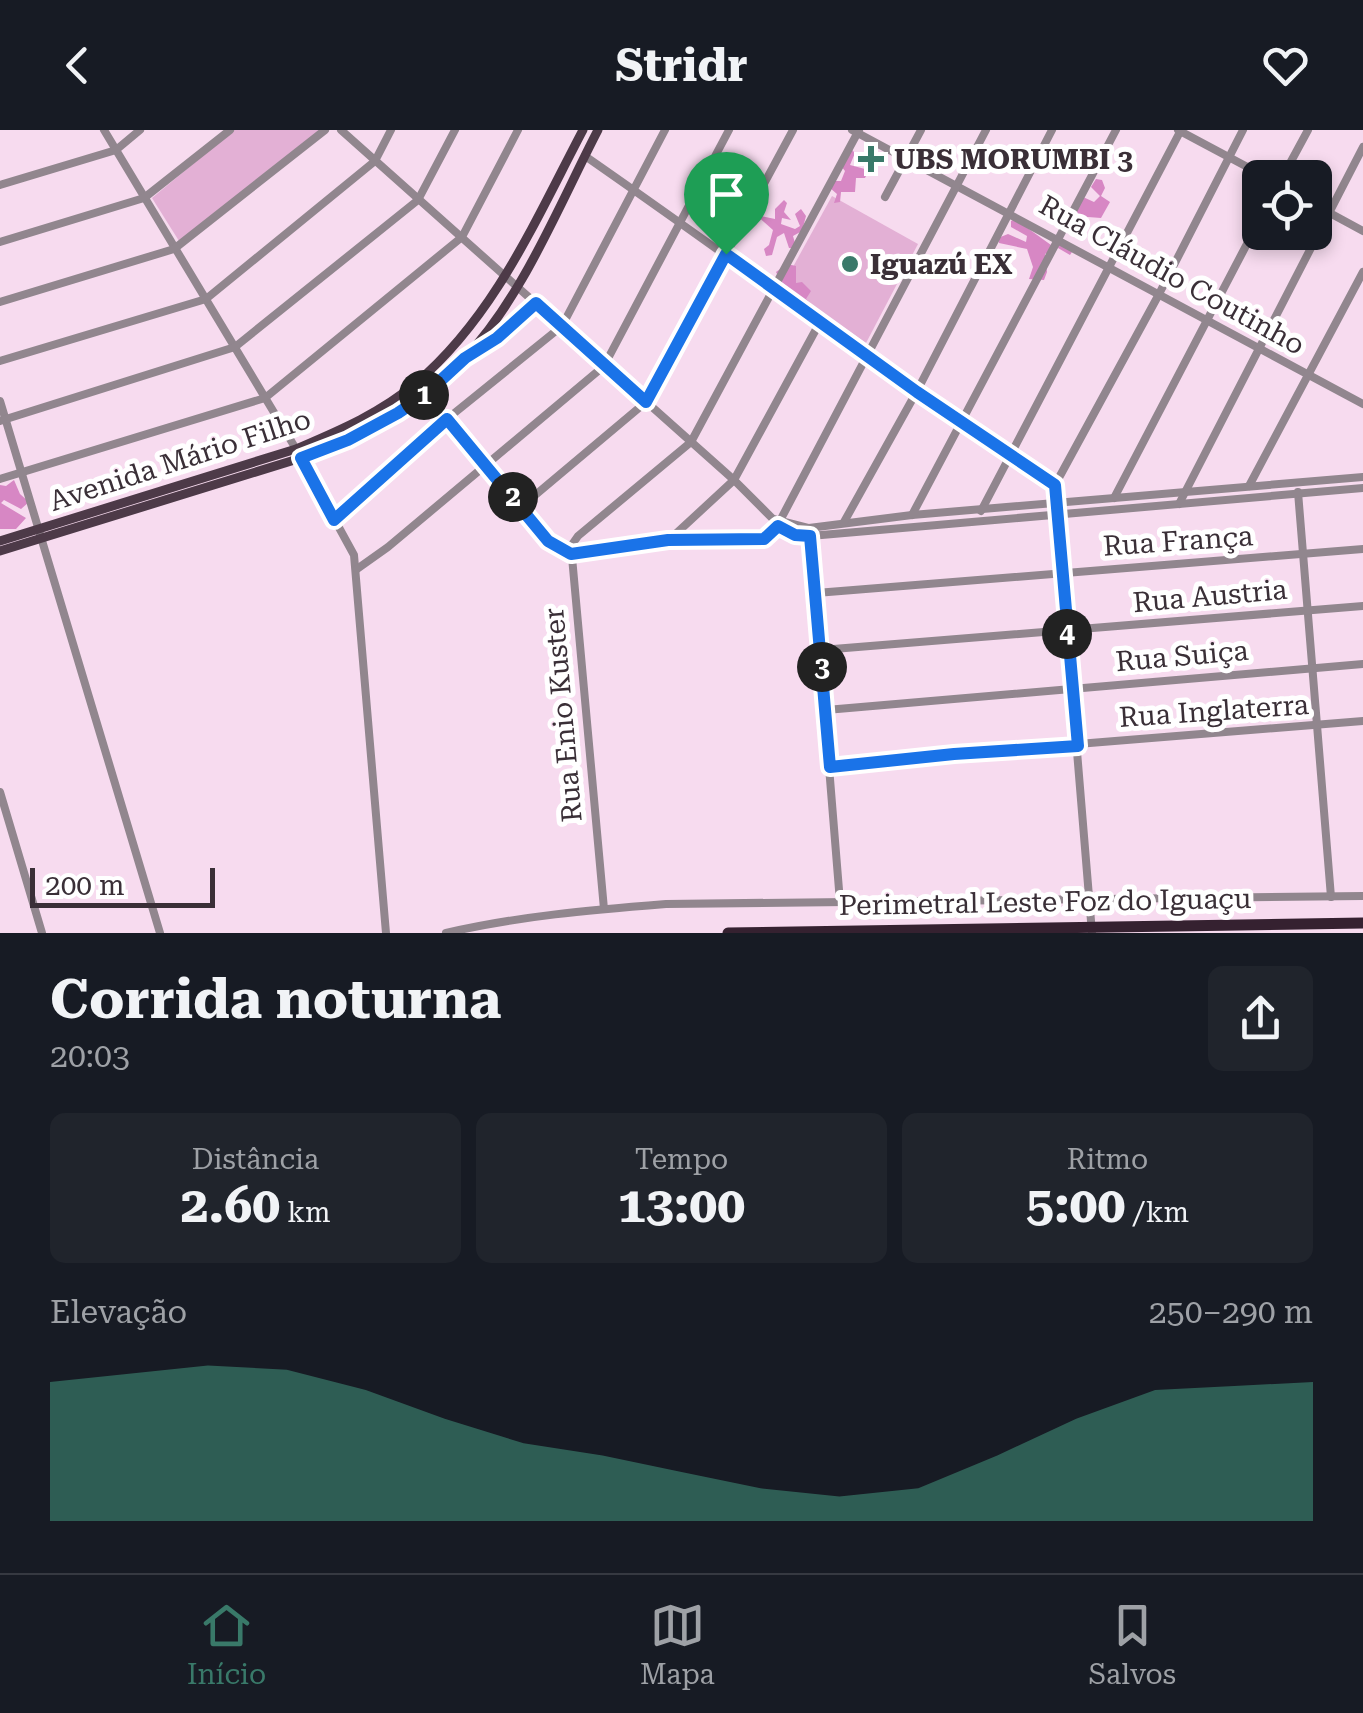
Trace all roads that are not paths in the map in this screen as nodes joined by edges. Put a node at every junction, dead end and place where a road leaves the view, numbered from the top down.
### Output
1 (104, 130) edge
2 (140, 130) edge
3 (230, 130) edge
4 (325, 130) edge
5 (341, 130) edge
6 (392, 130) edge
7 (455, 130) edge
8 (518, 130) edge
9 (583, 130) edge
10 (598, 130) edge
11 (665, 130) edge
12 (729, 130) edge
13 (792, 130) edge
14 (921, 130) edge
15 (986, 130) edge
16 (1052, 130) edge
17 (1116, 130) edge
18 (1180, 130) edge
19 (1243, 130) edge
20 (1308, 130) edge
21 (856, 131) edge
22 (1363, 147) edge
23 (116, 150) junction
24 (585, 156) junction
25 (1228, 157) junction
26 (905, 159) junction
27 (1292, 160) edge
28 (375, 161) junction
29 (1242, 164) edge
30 (0, 184) edge
31 (957, 184) junction
32 (633, 190) junction
33 (885, 197) dead end
34 (144, 198) junction
35 (418, 200) junction
36 (1332, 207) edge
37 (1008, 211) junction
38 (1332, 215) edge
39 (680, 222) junction
40 (1363, 231) edge
41 (462, 237) junction
42 (1056, 237) junction
43 (0, 242) edge
44 (174, 249) junction
45 (1243, 250) edge
46 (1309, 250) edge
47 (726, 254) junction
48 (1107, 267) junction
49 (1363, 272) edge
50 (506, 277) junction
51 (517, 286) junction
52 (774, 287) junction
53 (1158, 296) junction
54 (206, 299) junction
55 (0, 302) edge
56 (536, 303) junction
57 (1206, 320) junction
58 (820, 322) junction
59 (562, 326) junction
60 (235, 347) junction
61 (1257, 349) junction
62 (866, 354) junction
63 (465, 358) junction
64 (0, 361) edge
65 (604, 366) junction
66 (1308, 375) junction
67 (917, 392) junction
68 (1363, 392) edge
69 (426, 394) junction
70 (266, 398) junction
71 (0, 401) edge
72 (646, 402) junction
73 (1360, 402) edge
74 (447, 419) junction
75 (3, 420) edge
76 (962, 423) junction
77 (691, 442) junction
78 (299, 454) junction
79 (1009, 455) junction
80 (484, 464) junction
81 (22, 472) junction
82 (1363, 477) edge
83 (0, 478) edge
84 (734, 480) junction
85 (1298, 482) junction
86 (1055, 485) junction
87 (1249, 486) junction
88 (1363, 488) edge
89 (1184, 492) junction
90 (1298, 494) junction
91 (1114, 498) junction
92 (1055, 504) junction
93 (1179, 504) junction
94 (521, 507) junction
95 (981, 510) junction
96 (1057, 515) junction
97 (912, 516) junction
98 (334, 520) junction
99 (778, 522) junction
100 (844, 522) junction
101 (809, 532) junction
102 (40, 533) junction
103 (0, 540) edge
104 (668, 540) junction
105 (1363, 549) edge
106 (0, 551) edge
107 (571, 554) junction
108 (1303, 554) junction
109 (357, 569) junction
110 (1061, 573) junction
111 (816, 593) junction
112 (1363, 606) edge
113 (1308, 611) junction
114 (1066, 630) junction
115 (821, 650) junction
116 (1363, 664) edge
117 (1312, 667) junction
118 (1072, 689) junction
119 (826, 710) junction
120 (1363, 721) edge
121 (1318, 726) junction
122 (1078, 746) junction
123 (830, 767) junction
124 (0, 792) edge
125 (1363, 896) edge
126 (1331, 897) junction
127 (1090, 900) junction
128 (840, 902) junction
129 (604, 909) junction
130 (1363, 922) edge
131 (1091, 930) edge
132 (42, 933) edge
133 (160, 933) edge
134 (386, 933) edge
135 (446, 933) edge
136 (728, 933) edge

1 - 23 street
2 - 23 street
3 - 34 street
4 - 44 street
5 - 28 street
6 - 28 street
7 - 35 street
8 - 41 street
9 - 50 main road, Avenida Mário Filho
10 - 24 main road, Avenida Mário Filho
11 - 32 street
12 - 39 street
13 - 47 street
14 - 26 street
15 - 31 street
16 - 37 street
17 - 42 street
18 - 25 street
18 - 48 street
19 - 25 street
20 - 27 street
21 - 26 street, Rua Cláudio Coutinho
21 - 52 street
22 - 36 street
23 - 30 street
23 - 34 street
24 - 32 street
24 - 51 main road, Avenida Mário Filho
25 - 29 street
25 - 53 street
26 - 31 street, Rua Cláudio Coutinho
26 - 33 street
28 - 35 street
28 - 54 street
31 - 37 street, Rua Cláudio Coutinho
31 - 62 street
32 - 39 street
32 - 59 street
34 - 43 street
34 - 44 street
35 - 41 street
35 - 60 street
37 - 42 street, Rua Cláudio Coutinho
37 - 67 street
38 - 40 street
39 - 47 street
39 - 65 street
41 - 50 street
41 - 70 street
42 - 48 street, Rua Cláudio Coutinho
42 - 76 street
44 - 54 street
44 - 55 street
45 - 57 street
46 - 61 street
47 - 52 street
47 - 72 street
48 - 53 street, Rua Cláudio Coutinho
48 - 79 street
49 - 66 street
50 - 51 street
50 - 78 main road, Avenida Mário Filho
51 - 56 street
51 - 63 main road, Avenida Mário Filho
52 - 58 street
52 - 77 street
53 - 57 street, Rua Cláudio Coutinho
53 - 86 street
54 - 60 street
54 - 64 street
56 - 59 street
56 - 63 street
57 - 61 street, Rua Cláudio Coutinho
57 - 91 street
58 - 62 street
58 - 84 street
59 - 65 street
59 - 74 street
60 - 70 street
60 - 75 street
61 - 66 street, Rua Cláudio Coutinho
61 - 89 street
62 - 67 street
62 - 99 street
63 - 69 main road, Avenida Mário Filho
65 - 72 street
65 - 80 street
66 - 73 street, Rua Cláudio Coutinho
66 - 87 street
67 - 76 street
67 - 100 street
68 - 73 street
69 - 74 street
69 - 78 main road, Avenida Mário Filho
70 - 78 street
70 - 81 street
71 - 75 street
72 - 77 street
72 - 94 street
74 - 80 street
74 - 98 street
75 - 81 street
76 - 79 street
76 - 97 street
77 - 84 street
77 - 107 street
78 - 98 street
78 - 102 main road, Avenida Mário Filho
79 - 86 street
79 - 95 street
80 - 94 street
80 - 109 street
81 - 83 street
81 - 102 street
82 - 85 street
84 - 99 street
84 - 104 street
85 - 87 street
85 - 90 street
86 - 92 street
87 - 89 street
88 - 90 street
89 - 91 street
89 - 93 street
90 - 93 street
90 - 108 street
91 - 92 street
92 - 95 street
92 - 96 street
93 - 96 street
94 - 107 street
95 - 97 street
96 - 101 street
96 - 110 street
97 - 100 street
98 - 109 street
99 - 101 street
99 - 104 street
100 - 101 street
101 - 111 street
102 - 103 main road, Avenida Mário Filho
102 - 106 main road, Avenida Mário Filho
102 - 133 street
104 - 107 street
105 - 108 street, Rua França
107 - 129 street, Rua Enio Kuster
108 - 110 street, Rua França
108 - 113 street
109 - 134 street
110 - 111 street, Rua França
110 - 114 street
111 - 115 street
112 - 113 street, Rua Austria
113 - 114 street, Rua Austria
113 - 117 street
114 - 115 street, Rua Austria
114 - 118 street
115 - 119 street
116 - 117 street, Rua Suiça
117 - 118 street, Rua Suiça
117 - 121 street
118 - 119 street, Rua Suiça
118 - 122 street
119 - 123 street
120 - 121 street, Rua Inglaterra
121 - 122 street, Rua Inglaterra
121 - 126 street
122 - 123 street, Rua Inglaterra
122 - 127 street
123 - 128 street
124 - 132 street
125 - 126 street
126 - 127 street
127 - 128 street
127 - 131 street
128 - 129 street
129 - 135 street
130 - 131 highway, Perimetral Leste Foz do Iguaçu
131 - 136 highway, Perimetral Leste Foz do Iguaçu

